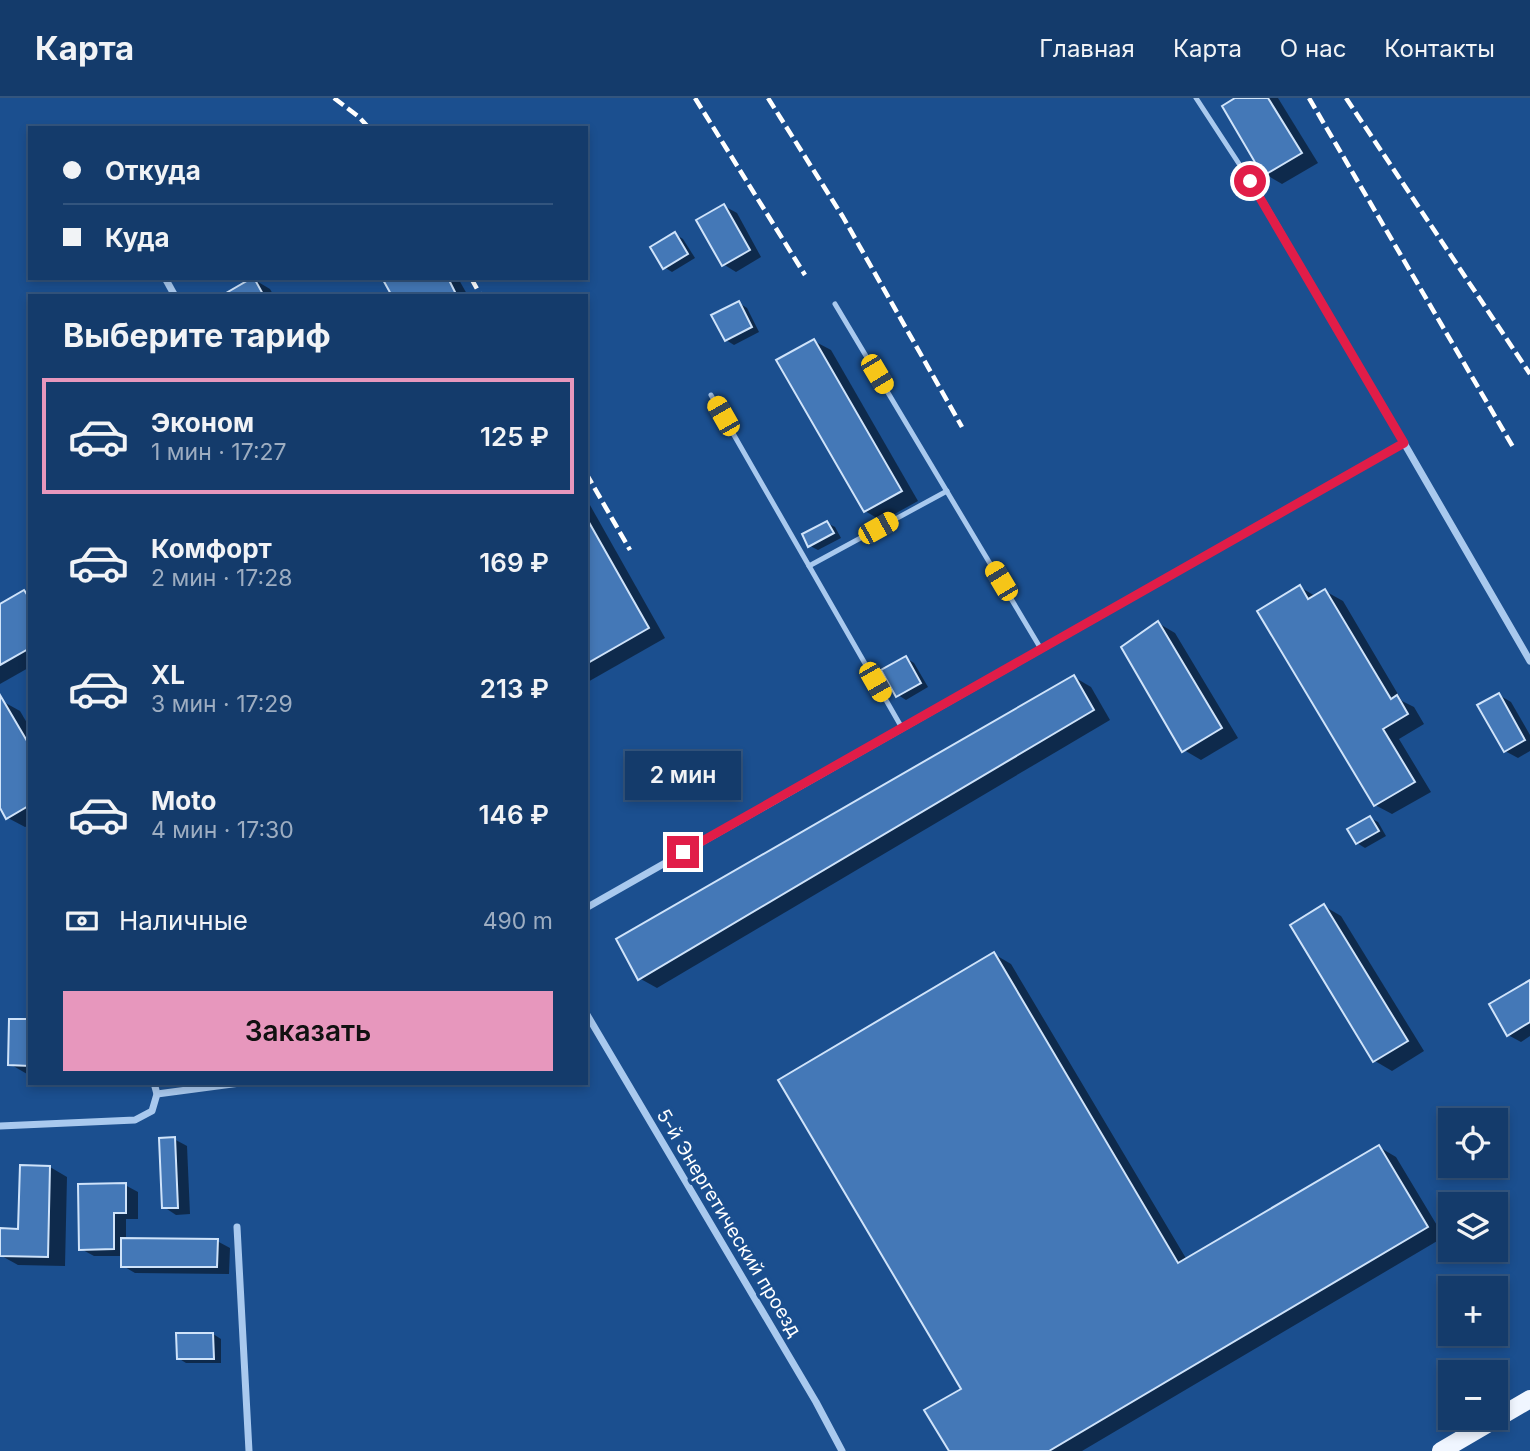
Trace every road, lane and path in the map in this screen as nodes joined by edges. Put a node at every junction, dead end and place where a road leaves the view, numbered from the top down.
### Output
1 (1196, 98) edge
2 (835, 303) dead end
3 (711, 395) dead end
4 (1404, 443) junction
5 (947, 491) junction
6 (809, 566) junction
7 (1041, 649) junction
8 (1530, 661) edge
9 (902, 728) junction
10 (588, 907) edge
11 (588, 1016) edge
12 (155, 1085) edge
13 (225, 1085) edge
14 (157, 1094) junction
15 (0, 1126) edge
16 (237, 1227) dead end
17 (1530, 1399) edge
18 (249, 1451) edge
19 (842, 1451) edge
20 (1441, 1451) edge

1 - 4 lane
2 - 5 lane
3 - 6 lane
4 - 7 street
4 - 8 street
5 - 6 lane
5 - 7 lane
6 - 9 lane
7 - 9 street
9 - 10 street
11 - 19 street, 5-й Энергетический проезд
12 - 14 street
13 - 14 street
14 - 15 street
16 - 18 street
17 - 20 main road

